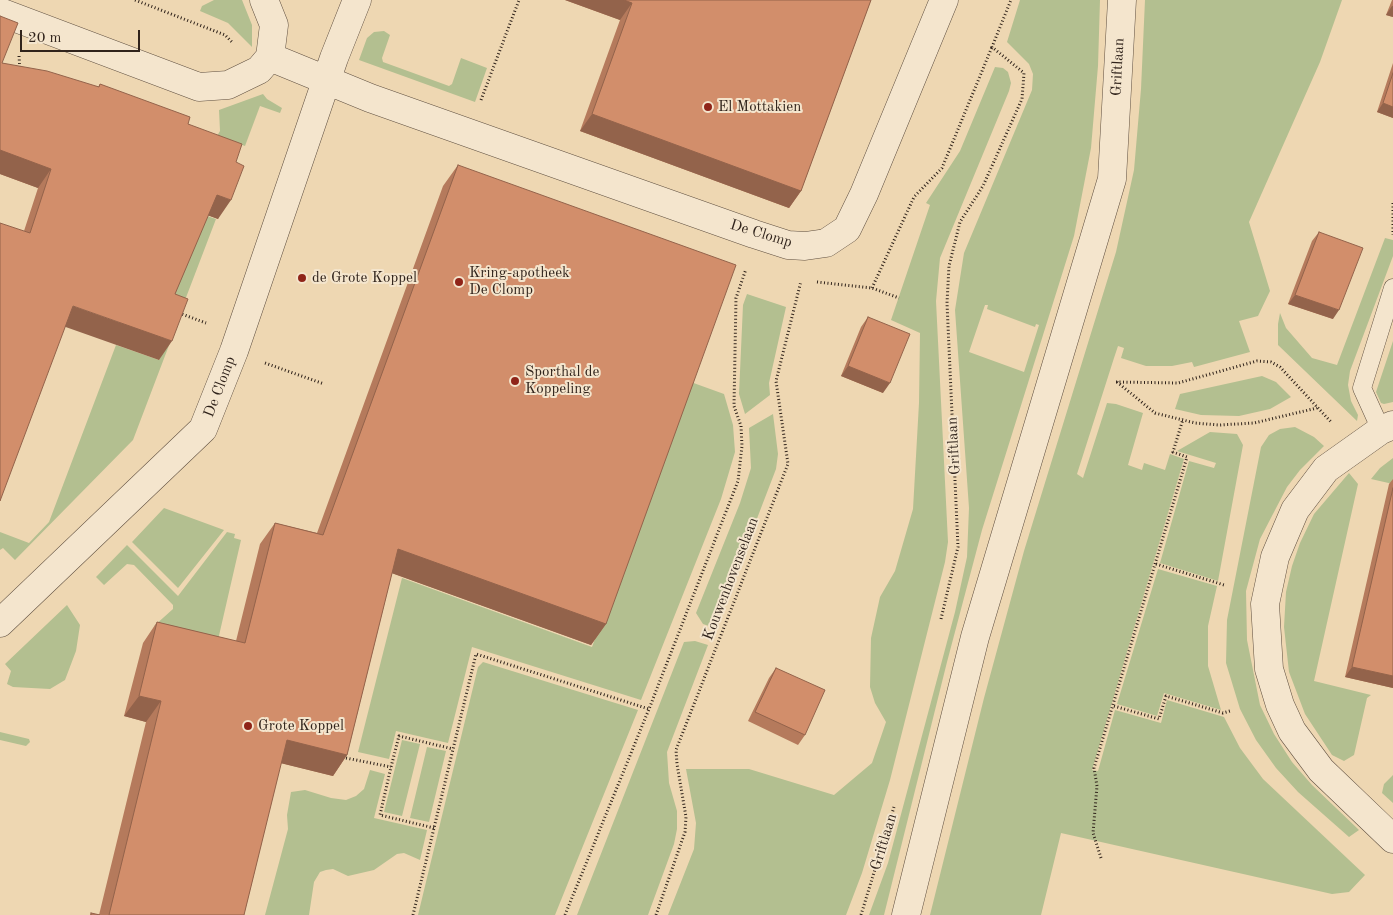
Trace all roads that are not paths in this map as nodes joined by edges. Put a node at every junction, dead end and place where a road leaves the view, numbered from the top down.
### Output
1 (264, 0) edge
2 (357, 0) edge
3 (944, 0) edge
4 (1122, 0) edge
5 (9, 15) edge
6 (270, 57) junction
7 (327, 79) junction
8 (1393, 288) edge
9 (1387, 427) edge
10 (0, 624) edge
11 (1393, 839) edge
12 (906, 915) edge

1 - 6 street
2 - 7 street, De Clomp
3 - 7 street, De Clomp
4 - 12 street, Griftlaan
5 - 6 street
6 - 7 street, De Clomp
7 - 10 street, De Clomp
8 - 9 lane
9 - 11 street

